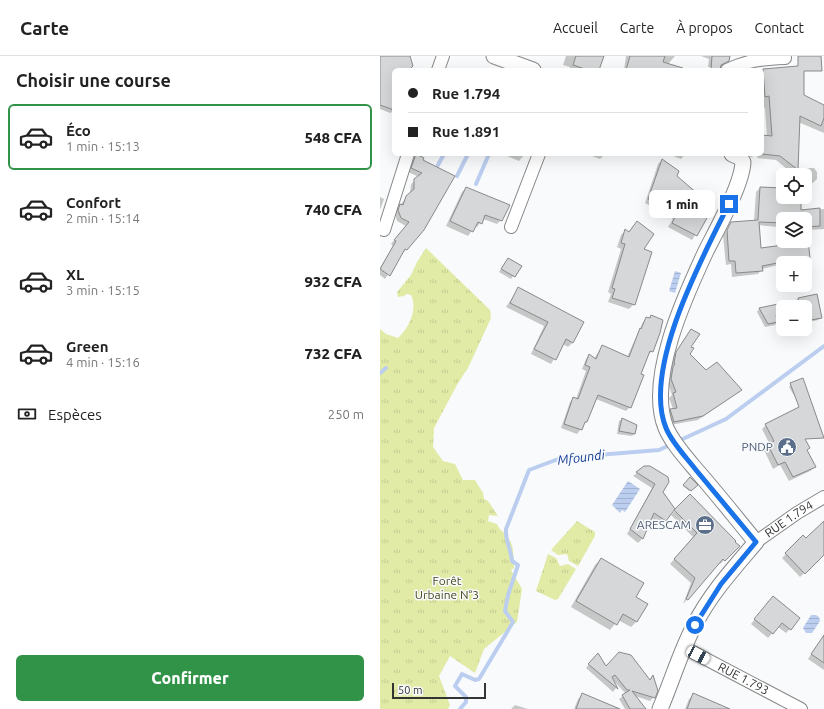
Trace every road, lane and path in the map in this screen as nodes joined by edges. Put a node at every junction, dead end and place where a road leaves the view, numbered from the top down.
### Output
1 (443, 56) edge
2 (494, 56) edge
3 (755, 58) edge
4 (785, 58) dead end
5 (439, 68) edge
6 (527, 68) edge
7 (731, 68) edge
8 (407, 156) edge
9 (538, 156) edge
10 (737, 156) edge
11 (511, 227) dead end
12 (384, 230) dead end
13 (824, 497) edge
14 (756, 542) junction
15 (685, 648) junction
16 (660, 709) edge
17 (801, 709) edge

1 - 5 street
2 - 6 street
3 - 4 street
3 - 7 street
8 - 12 street
9 - 11 street
10 - 14 street
13 - 14 street, RUE 1.794
14 - 15 street, RUE 1.794
15 - 16 street, RUE 1.794
15 - 17 street, RUE 1.793

